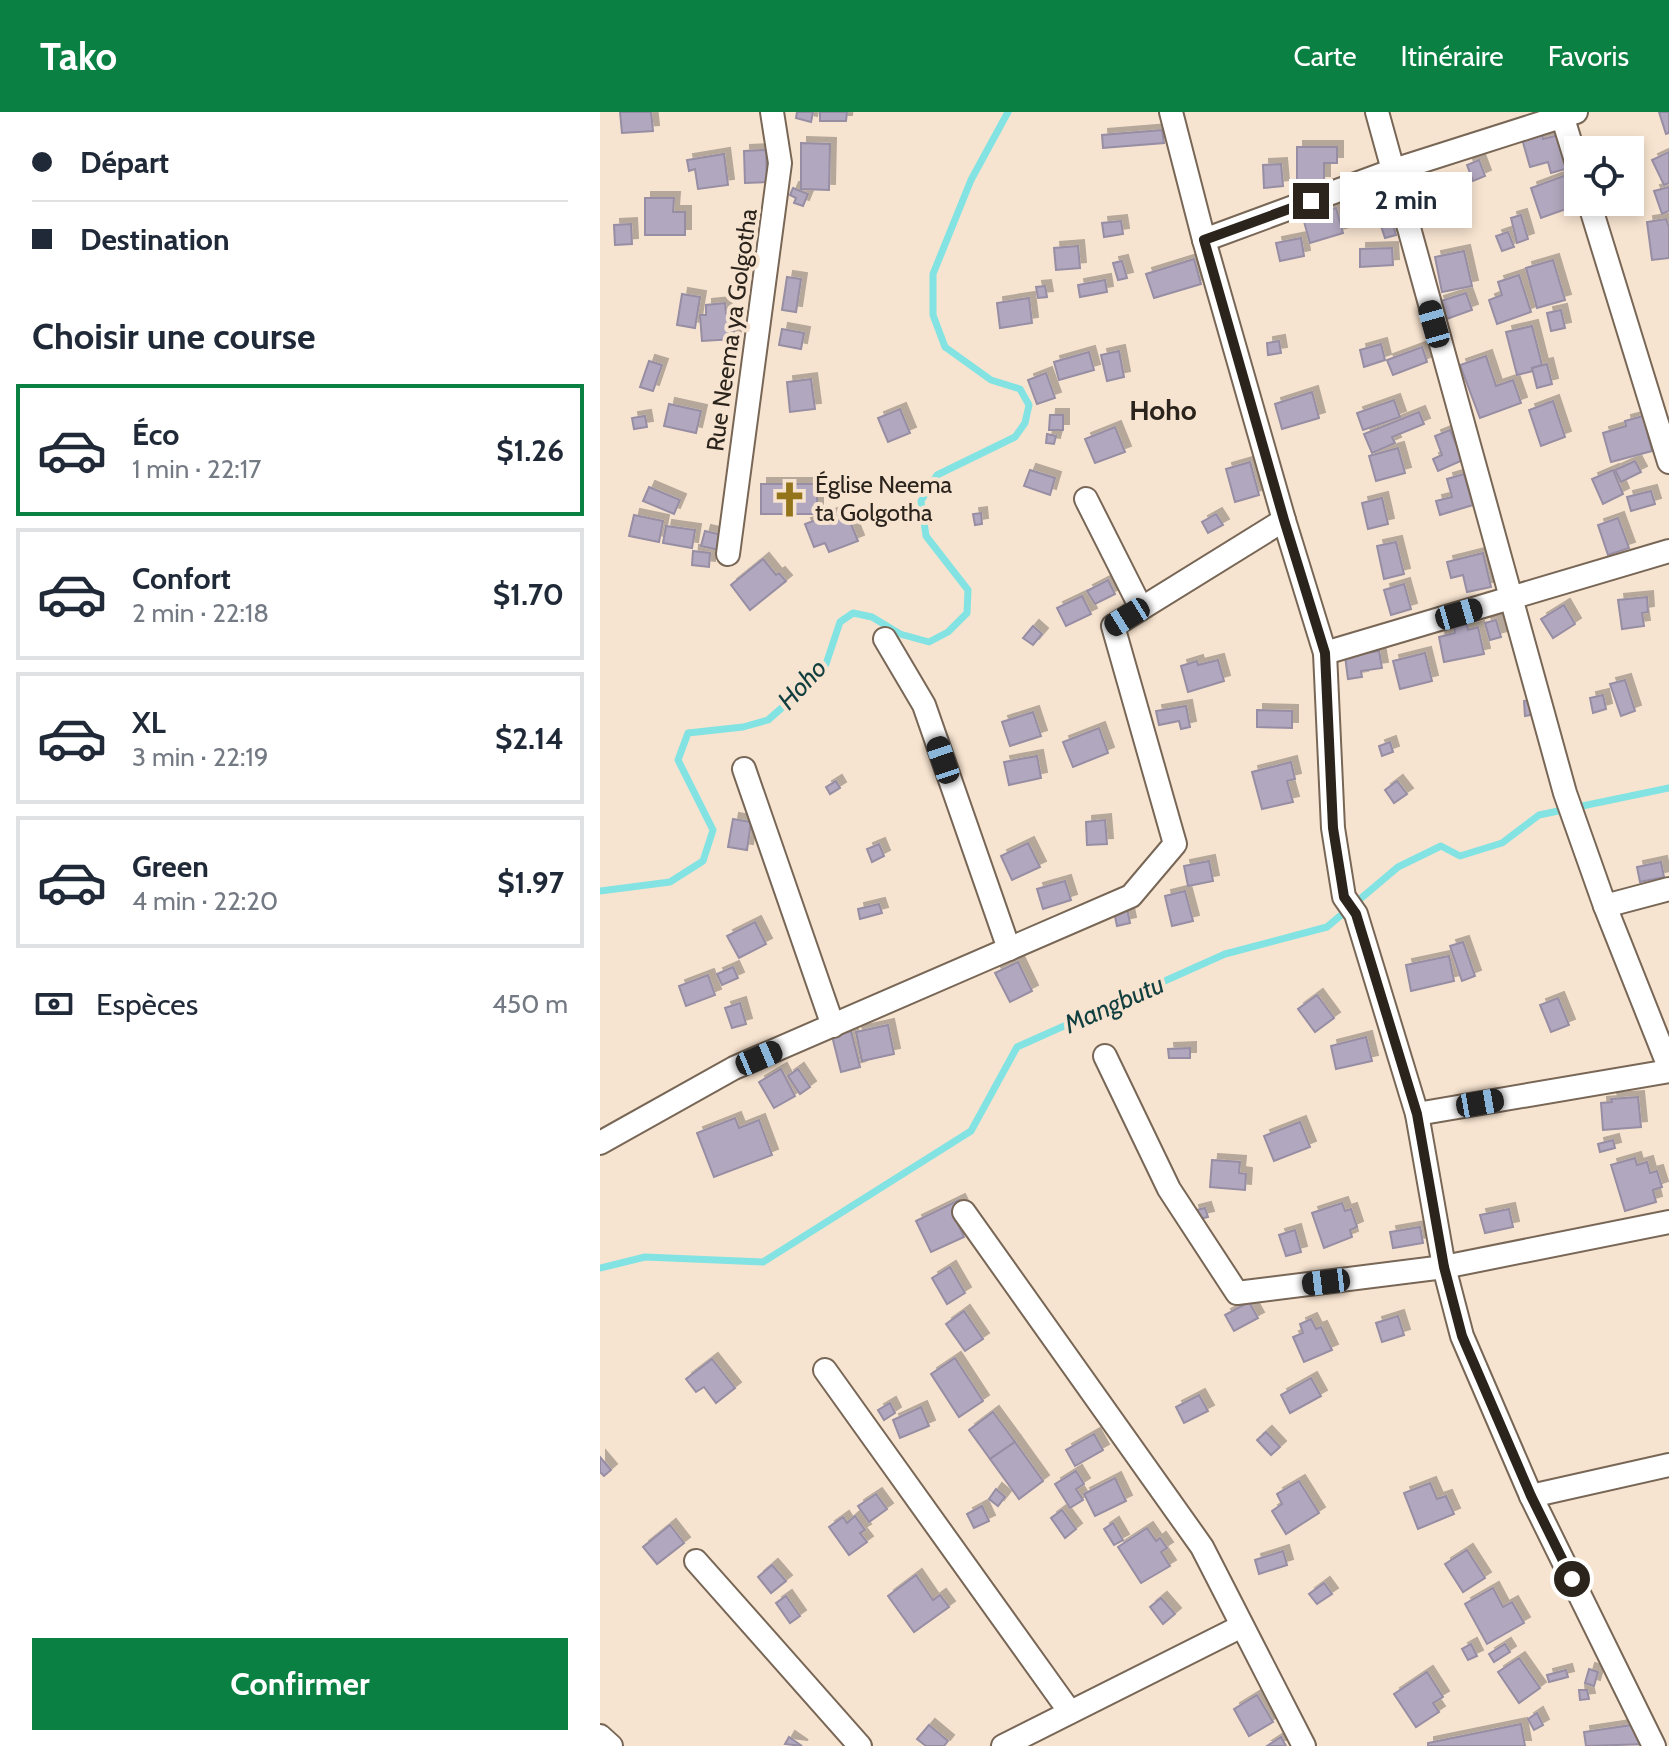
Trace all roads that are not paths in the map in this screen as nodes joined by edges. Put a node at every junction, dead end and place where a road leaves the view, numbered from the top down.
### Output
1 (772, 112) edge
2 (1171, 112) edge
3 (1377, 112) edge
4 (1566, 113) edge
5 (1571, 136) edge
6 (1391, 171) junction
7 (1593, 216) edge
8 (1204, 240) junction
9 (1669, 462) edge
10 (1086, 499) dead end
11 (1284, 520) junction
12 (1669, 551) edge
13 (728, 554) dead end
14 (1512, 598) junction
15 (1141, 608) junction
16 (885, 639) dead end
17 (1325, 653) junction
18 (744, 769) dead end
19 (1669, 889) edge
20 (1605, 906) junction
21 (1009, 949) junction
22 (833, 1026) junction
23 (1105, 1056) dead end
24 (1669, 1069) edge
25 (1417, 1114) junction
26 (600, 1143) edge
27 (964, 1212) dead end
28 (1669, 1222) edge
29 (1444, 1267) junction
30 (825, 1370) dead end
31 (1669, 1465) edge
32 (1531, 1496) junction
33 (696, 1561) dead end
34 (1242, 1626) junction
35 (1070, 1712) junction
36 (600, 1736) edge
37 (611, 1746) edge
38 (860, 1746) edge
39 (1003, 1746) edge
40 (1304, 1746) edge
41 (1654, 1746) edge

1 - 13 street, Rue Neema ya Golgotha
2 - 8 street
3 - 6 street
4 - 5 street
4 - 6 street
6 - 8 street
6 - 14 street
7 - 9 street
8 - 11 street
10 - 15 street
11 - 15 street
11 - 17 street
12 - 14 street
14 - 17 street
14 - 20 street
15 - 21 street
16 - 21 street
17 - 25 street
18 - 22 street
19 - 20 street
20 - 24 street
21 - 22 street
22 - 26 street
23 - 29 street
24 - 25 street
25 - 29 street
27 - 34 street
28 - 29 street
29 - 32 street
30 - 35 street
31 - 32 street
32 - 41 street
33 - 38 street
34 - 35 street
34 - 40 street
35 - 39 street
36 - 37 street

